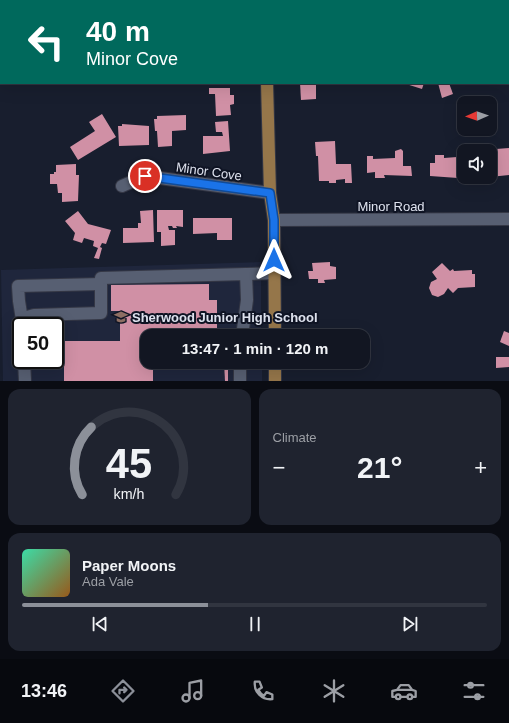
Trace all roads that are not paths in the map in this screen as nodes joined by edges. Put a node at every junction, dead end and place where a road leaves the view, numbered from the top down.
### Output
1 (267, 84) edge
2 (122, 186) dead end
3 (270, 193) junction
4 (509, 219) edge
5 (274, 220) junction
6 (274, 273) junction
7 (246, 274) junction
8 (101, 284) junction
9 (22, 317) edge
10 (27, 317) edge
11 (243, 329) edge
12 (274, 329) edge
13 (24, 369) edge
14 (240, 369) edge
15 (275, 369) edge
16 (25, 381) edge
17 (240, 381) edge
18 (275, 381) edge

1 - 3 main road
2 - 3 street, Minor Cove
3 - 5 main road
4 - 5 street, Minor Road
5 - 6 main road
6 - 7 street
6 - 12 main road
7 - 8 street
7 - 11 street
8 - 9 street
8 - 10 street
13 - 16 street
14 - 17 street
15 - 18 main road

